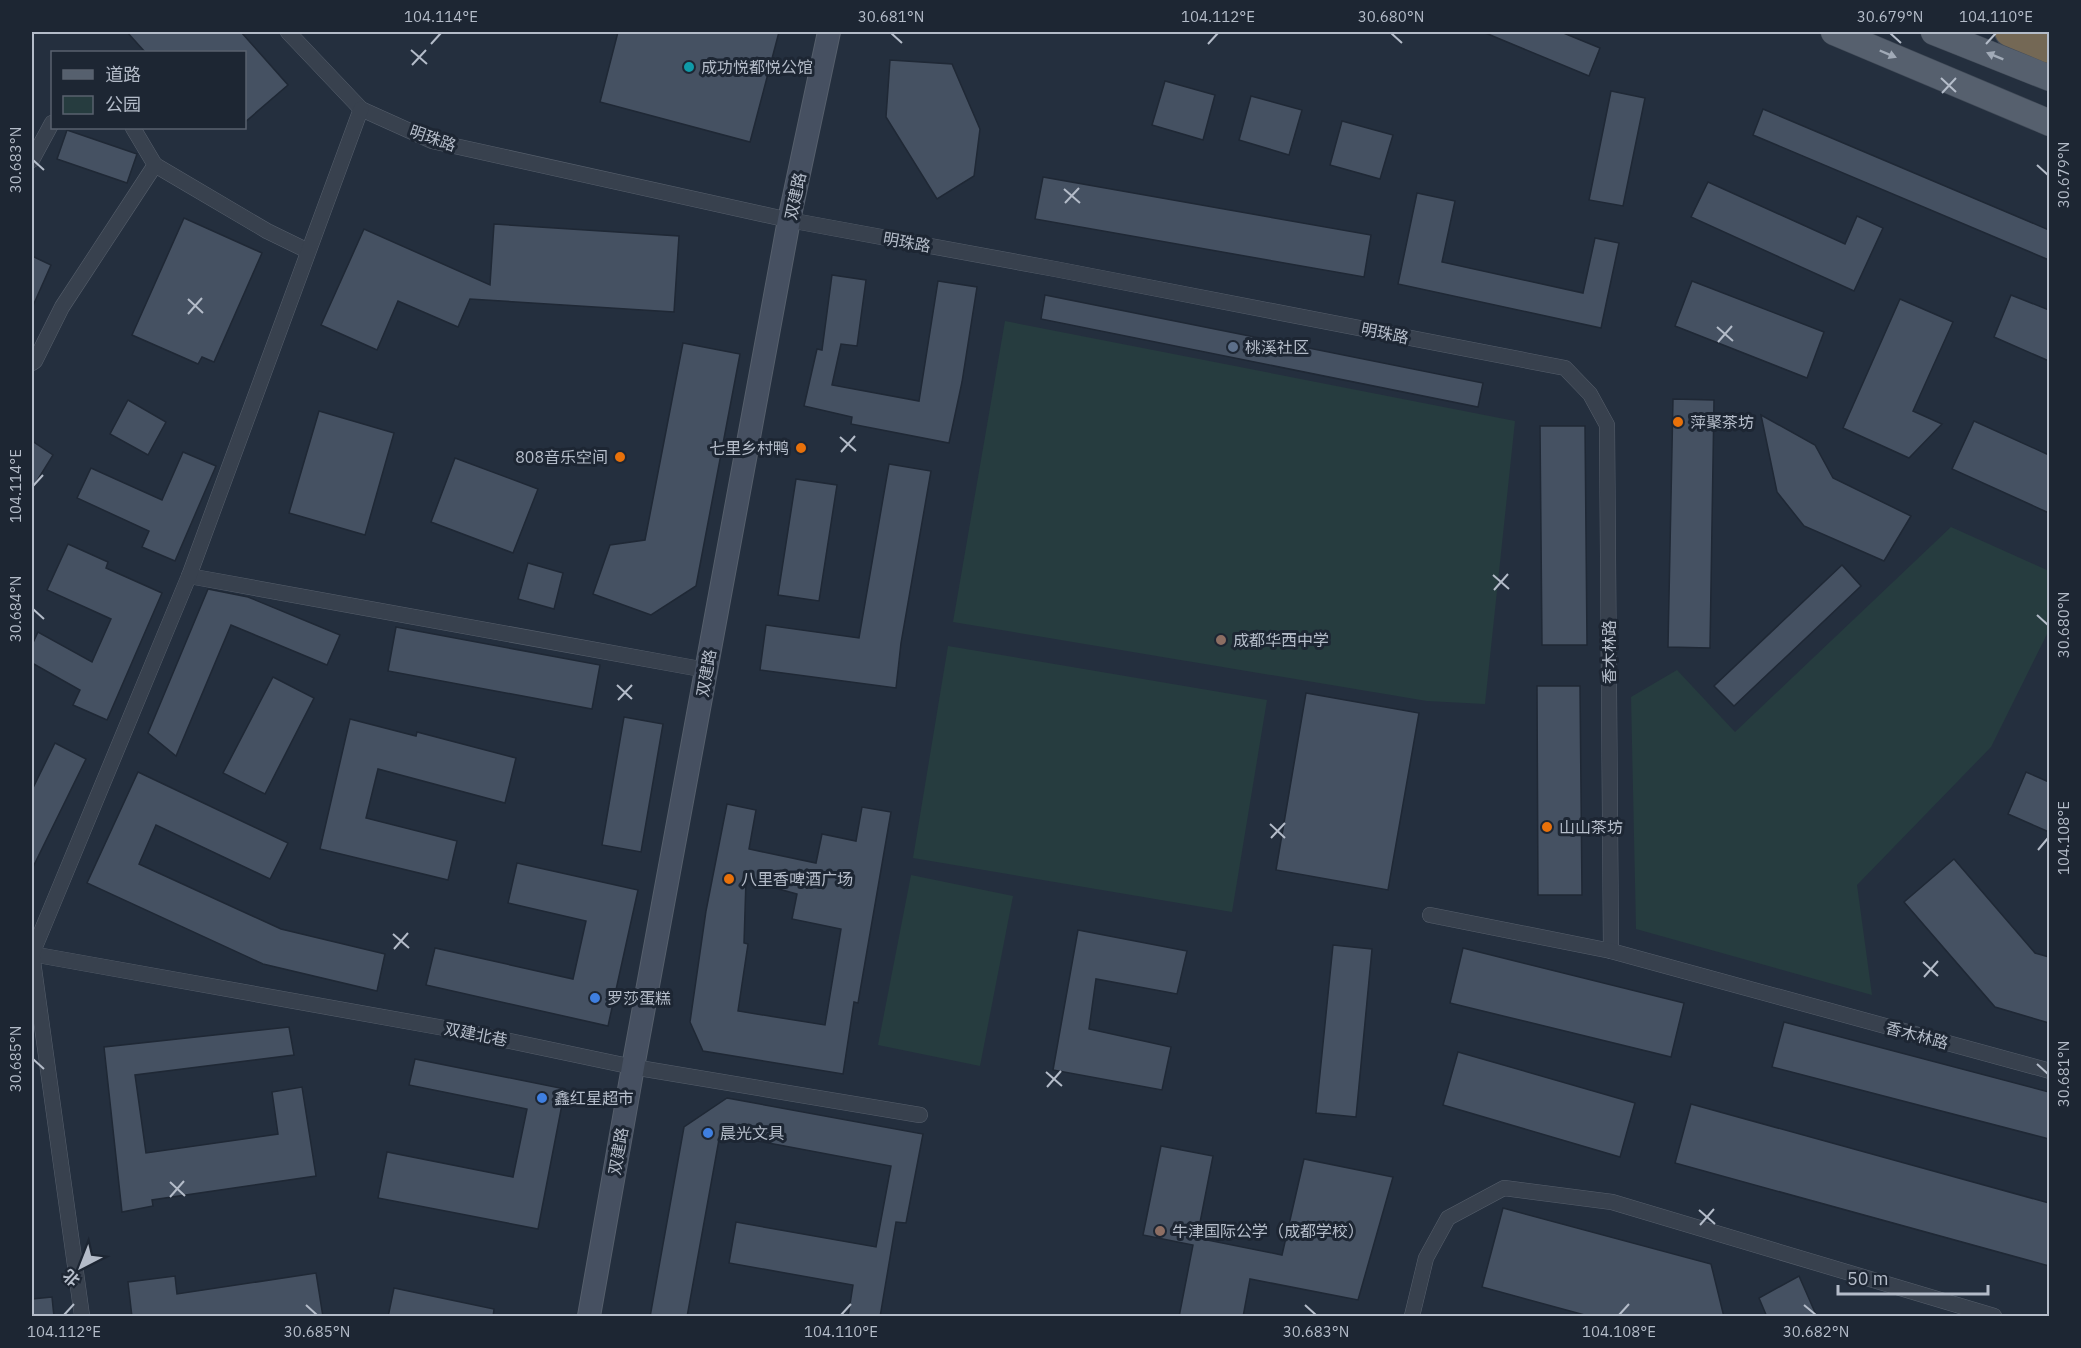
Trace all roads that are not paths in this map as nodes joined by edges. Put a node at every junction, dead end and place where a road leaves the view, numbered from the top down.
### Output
1 (288, 32) edge
2 (829, 32) edge
3 (1834, 32) edge
4 (1934, 32) edge
5 (2008, 32) edge
6 (2049, 49) edge
7 (2049, 78) edge
8 (361, 109) junction
9 (2049, 123) edge
10 (51, 125) edge
11 (135, 129) edge
12 (32, 160) edge
13 (155, 165) junction
14 (789, 220) junction
15 (308, 251) junction
16 (32, 363) edge
17 (1565, 368) joint
18 (189, 576) junction
19 (706, 670) junction
20 (1430, 915) dead end
21 (1611, 951) junction
22 (32, 954) edge
23 (633, 1067) junction
24 (2049, 1071) edge
25 (920, 1115) dead end
26 (82, 1317) edge
27 (589, 1317) edge
28 (1412, 1317) edge
29 (1994, 1317) edge

1 - 8 street, 明珠路
2 - 14 street, 双建路
3 -> 9 main road
7 -> 4 main road
5 - 6 highway
8 - 14 street, 明珠路
8 - 15 street
10 - 12 street
11 - 13 street
13 - 15 street
13 - 16 street
14 - 17 street, 明珠路
14 - 19 street, 双建路
15 - 18 street
17 - 21 street, 香木林路
18 - 19 street
18 - 22 street
19 - 23 street, 双建路
20 - 21 street, 香木林路
21 - 24 street, 香木林路
22 - 23 street, 双建北巷
22 - 26 street
23 - 25 street, 双建北巷
23 - 27 street, 双建路
28 - 29 street

